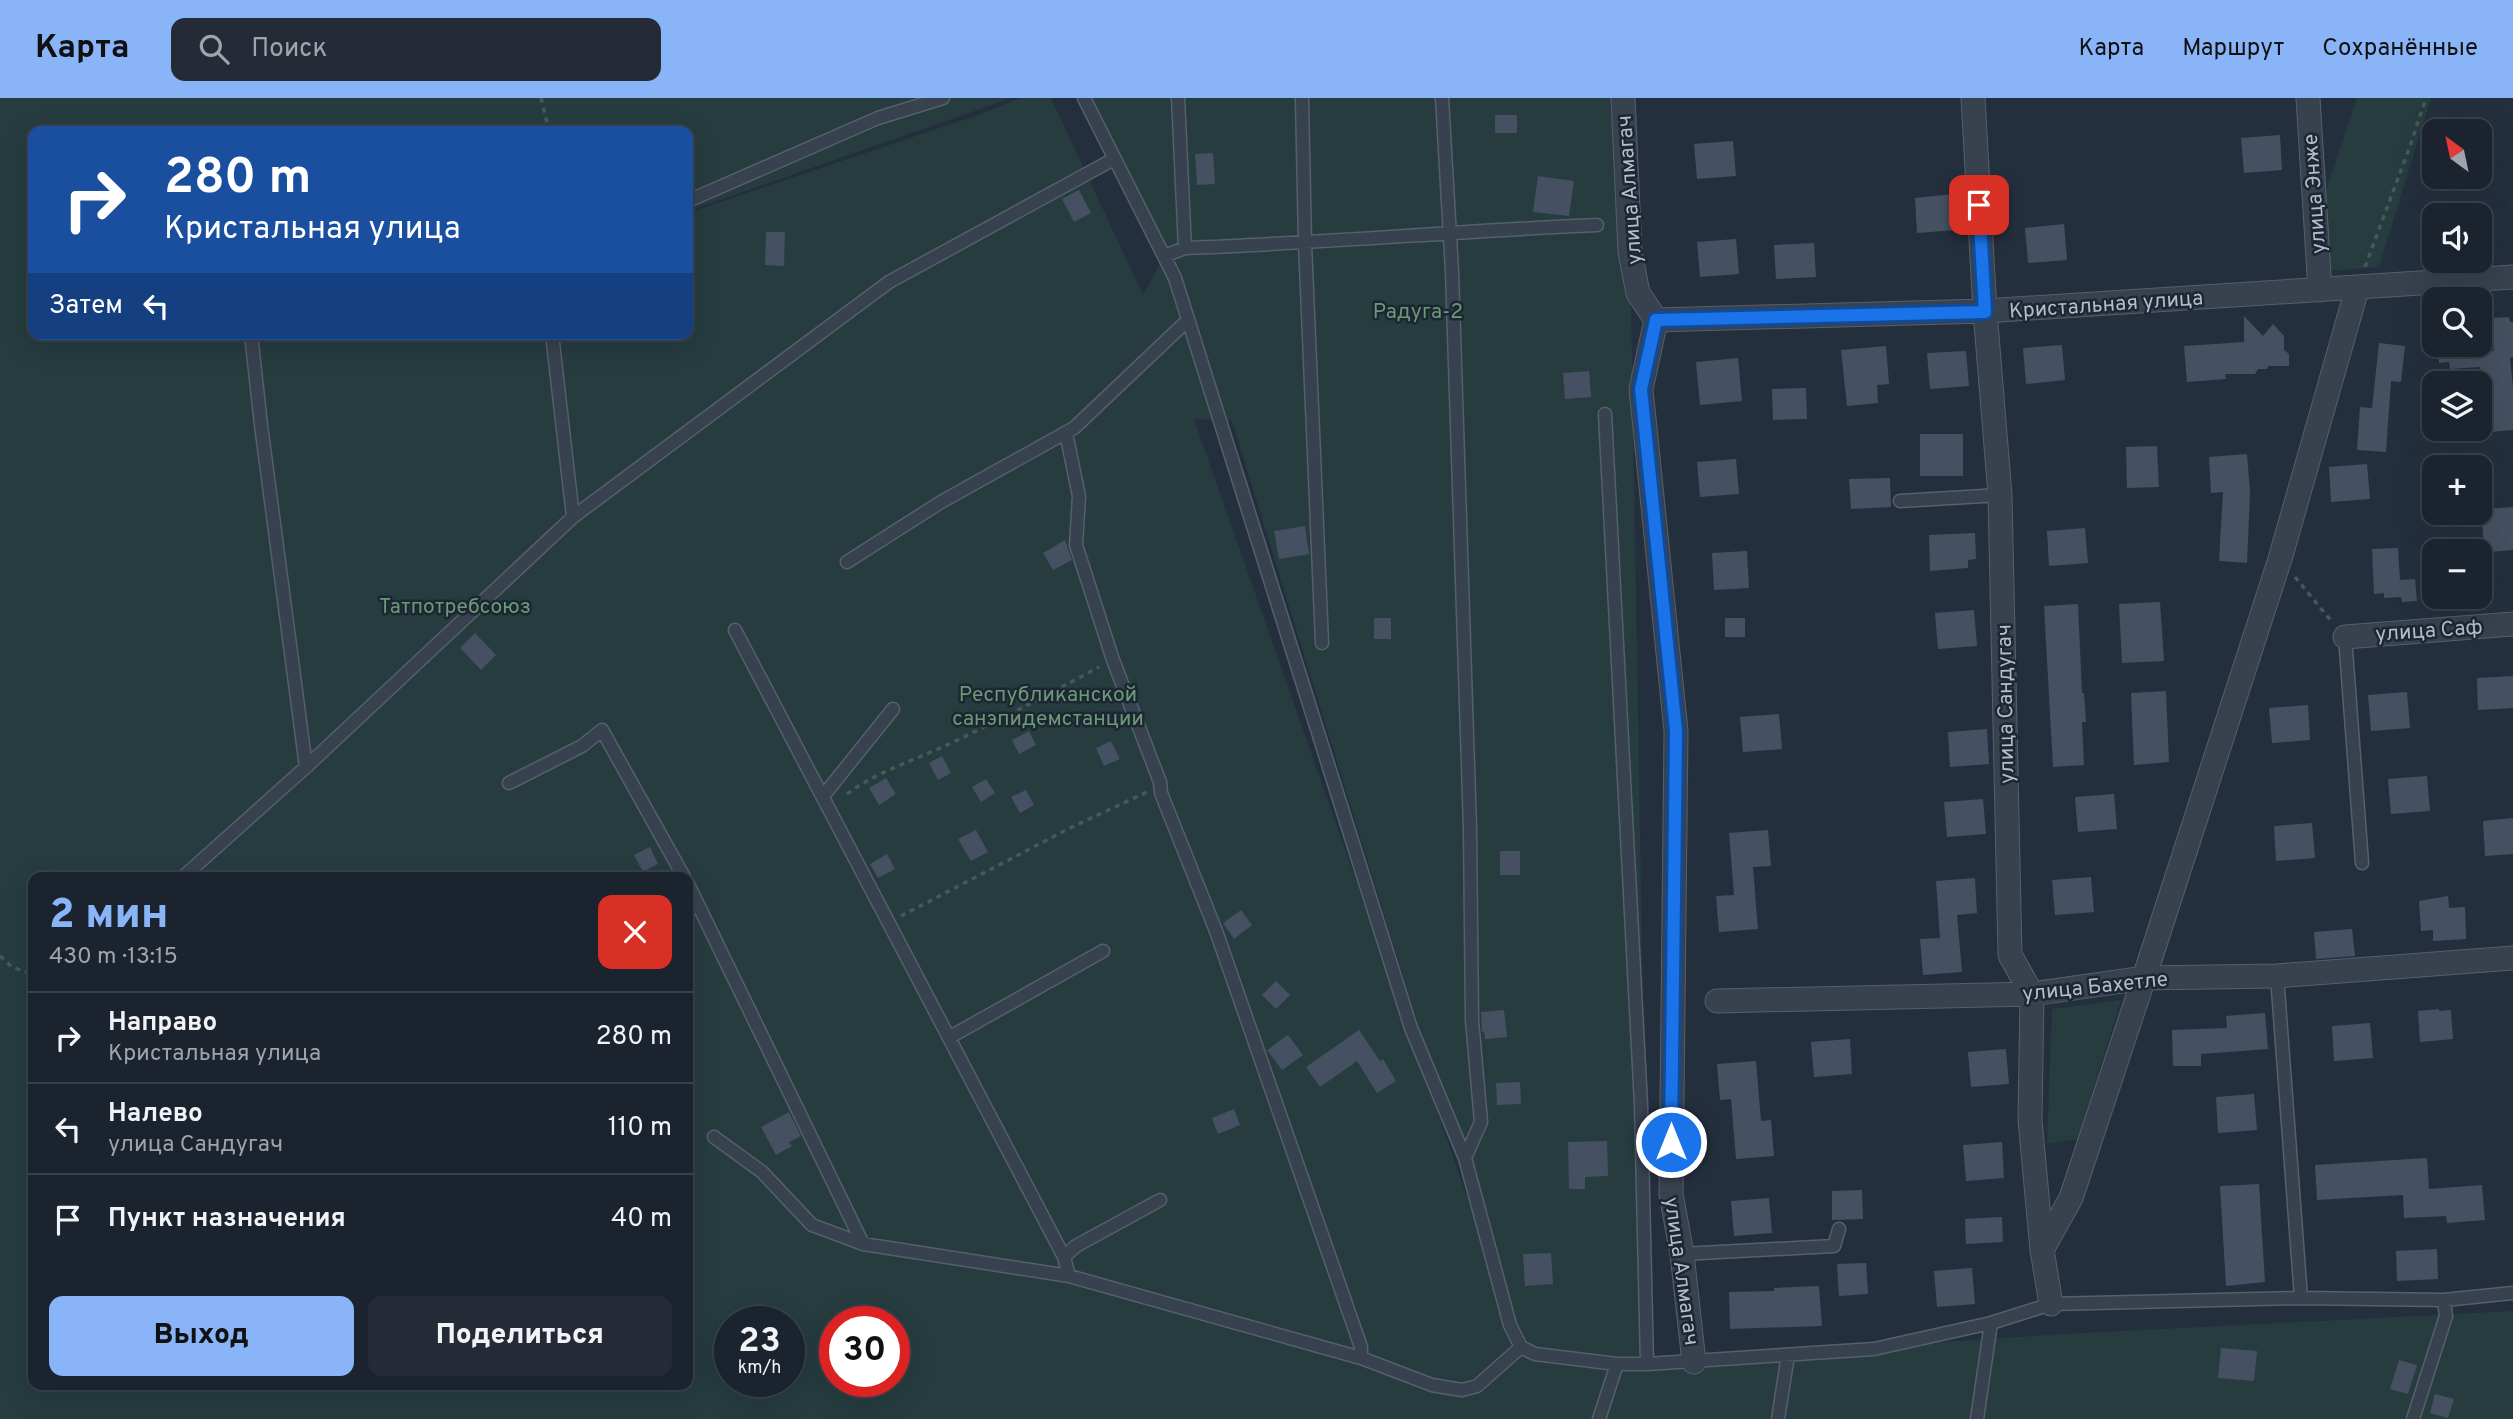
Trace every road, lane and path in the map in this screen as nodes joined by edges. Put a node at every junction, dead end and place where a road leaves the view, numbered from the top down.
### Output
1 (541, 98) edge
2 (943, 98) edge
3 (1084, 98) edge
4 (1178, 98) edge
5 (1302, 98) edge
6 (1442, 98) edge
7 (1623, 98) edge
8 (1973, 98) edge
9 (2308, 98) edge
10 (2426, 98) edge
11 (548, 126) edge
12 (1114, 159) junction
13 (693, 199) edge
14 (1597, 225) dead end
15 (1450, 232) junction
16 (1305, 243) junction
17 (1185, 247) junction
18 (1164, 256) junction
19 (2513, 277) edge
20 (2357, 289) junction
21 (2320, 290) junction
22 (1985, 312) junction
23 (1188, 320) junction
24 (1656, 320) junction
25 (252, 340) edge
26 (553, 340) edge
27 (1605, 414) dead end
28 (1066, 433) junction
29 (2000, 495) junction
30 (1900, 501) dead end
31 (573, 517) junction
32 (2280, 559) junction
33 (847, 562) dead end
34 (2513, 624) edge
35 (736, 629) dead end
36 (2345, 637) junction
37 (1322, 643) dead end
38 (1113, 660) junction
39 (893, 709) dead end
40 (306, 767) junction
41 (509, 783) dead end
42 (1160, 786) junction
43 (827, 801) junction
44 (2362, 863) dead end
45 (189, 872) edge
46 (681, 872) edge
47 (693, 894) edge
48 (890, 922) junction
49 (1104, 951) dead end
50 (0, 956) edge
51 (2513, 958) edge
52 (28, 973) edge
53 (2277, 976) junction
54 (2144, 978) junction
55 (2032, 994) junction
56 (1717, 1000) dead end
57 (950, 1037) junction
58 (714, 1137) dead end
59 (1465, 1158) junction
60 (1160, 1200) dead end
61 (1839, 1228) dead end
62 (863, 1244) junction
63 (2042, 1250) junction
64 (1682, 1254) junction
65 (1064, 1258) junction
66 (1069, 1276) junction
67 (2513, 1293) edge
68 (2301, 1298) junction
69 (2444, 1300) junction
70 (2051, 1304) junction
71 (1991, 1323) junction
72 (1521, 1346) junction
73 (1788, 1355) junction
74 (1361, 1358) junction
75 (1694, 1362) junction
76 (1616, 1364) junction
77 (1647, 1364) junction
78 (1599, 1419) edge
79 (1778, 1419) edge
80 (1977, 1419) edge
81 (2413, 1419) edge

1 - 11 path
2 - 13 lane
3 - 12 lane
4 - 17 lane
5 - 16 lane
6 - 15 lane
7 - 24 street, улица Алмагач
8 - 22 street, улица Сандугач
9 - 21 street, улица Энже
10 - 20 path
12 - 18 lane
12 - 31 lane
14 - 15 lane
15 - 16 lane
15 - 59 lane
16 - 17 lane
16 - 37 lane
17 - 18 lane
18 - 23 lane
19 - 20 street, Кристальная улица
20 - 21 street, Кристальная улица
20 - 32 street
21 - 22 street, Кристальная улица
22 - 24 street, Кристальная улица
22 - 29 street, улица Сандугач
23 - 28 lane
23 - 59 lane
24 - 64 street, улица Алмагач
25 - 40 lane
26 - 31 lane
27 - 77 lane
28 - 33 lane
28 - 38 lane
29 - 30 lane
29 - 55 street, улица Сандугач
31 - 40 lane
32 - 36 path
32 - 54 street
34 - 36 street, улица Саф
35 - 43 lane
36 - 44 lane
38 - 42 lane
38 - 43 path
39 - 43 lane
40 - 45 lane
41 - 46 lane
42 - 48 path
42 - 74 lane
43 - 48 lane
47 - 62 lane
48 - 57 lane
49 - 57 lane
50 - 52 path
51 - 53 street, улица Бахетле
53 - 54 street, улица Бахетле
53 - 68 lane
54 - 55 street, улица Бахетле
54 - 63 street
55 - 56 street, улица Бахетле
55 - 63 street
57 - 65 lane
58 - 62 lane
59 - 72 lane
60 - 65 lane
61 - 64 lane
62 - 66 lane
63 - 70 street
64 - 75 street, улица Алмагач
65 - 66 lane
66 - 74 lane
67 - 69 lane
68 - 69 lane
68 - 70 lane
69 - 81 lane
70 - 71 lane
71 - 73 lane
71 - 80 lane
72 - 74 lane
72 - 76 lane
73 - 75 lane
73 - 79 lane
75 - 77 lane
76 - 77 lane
76 - 78 lane

